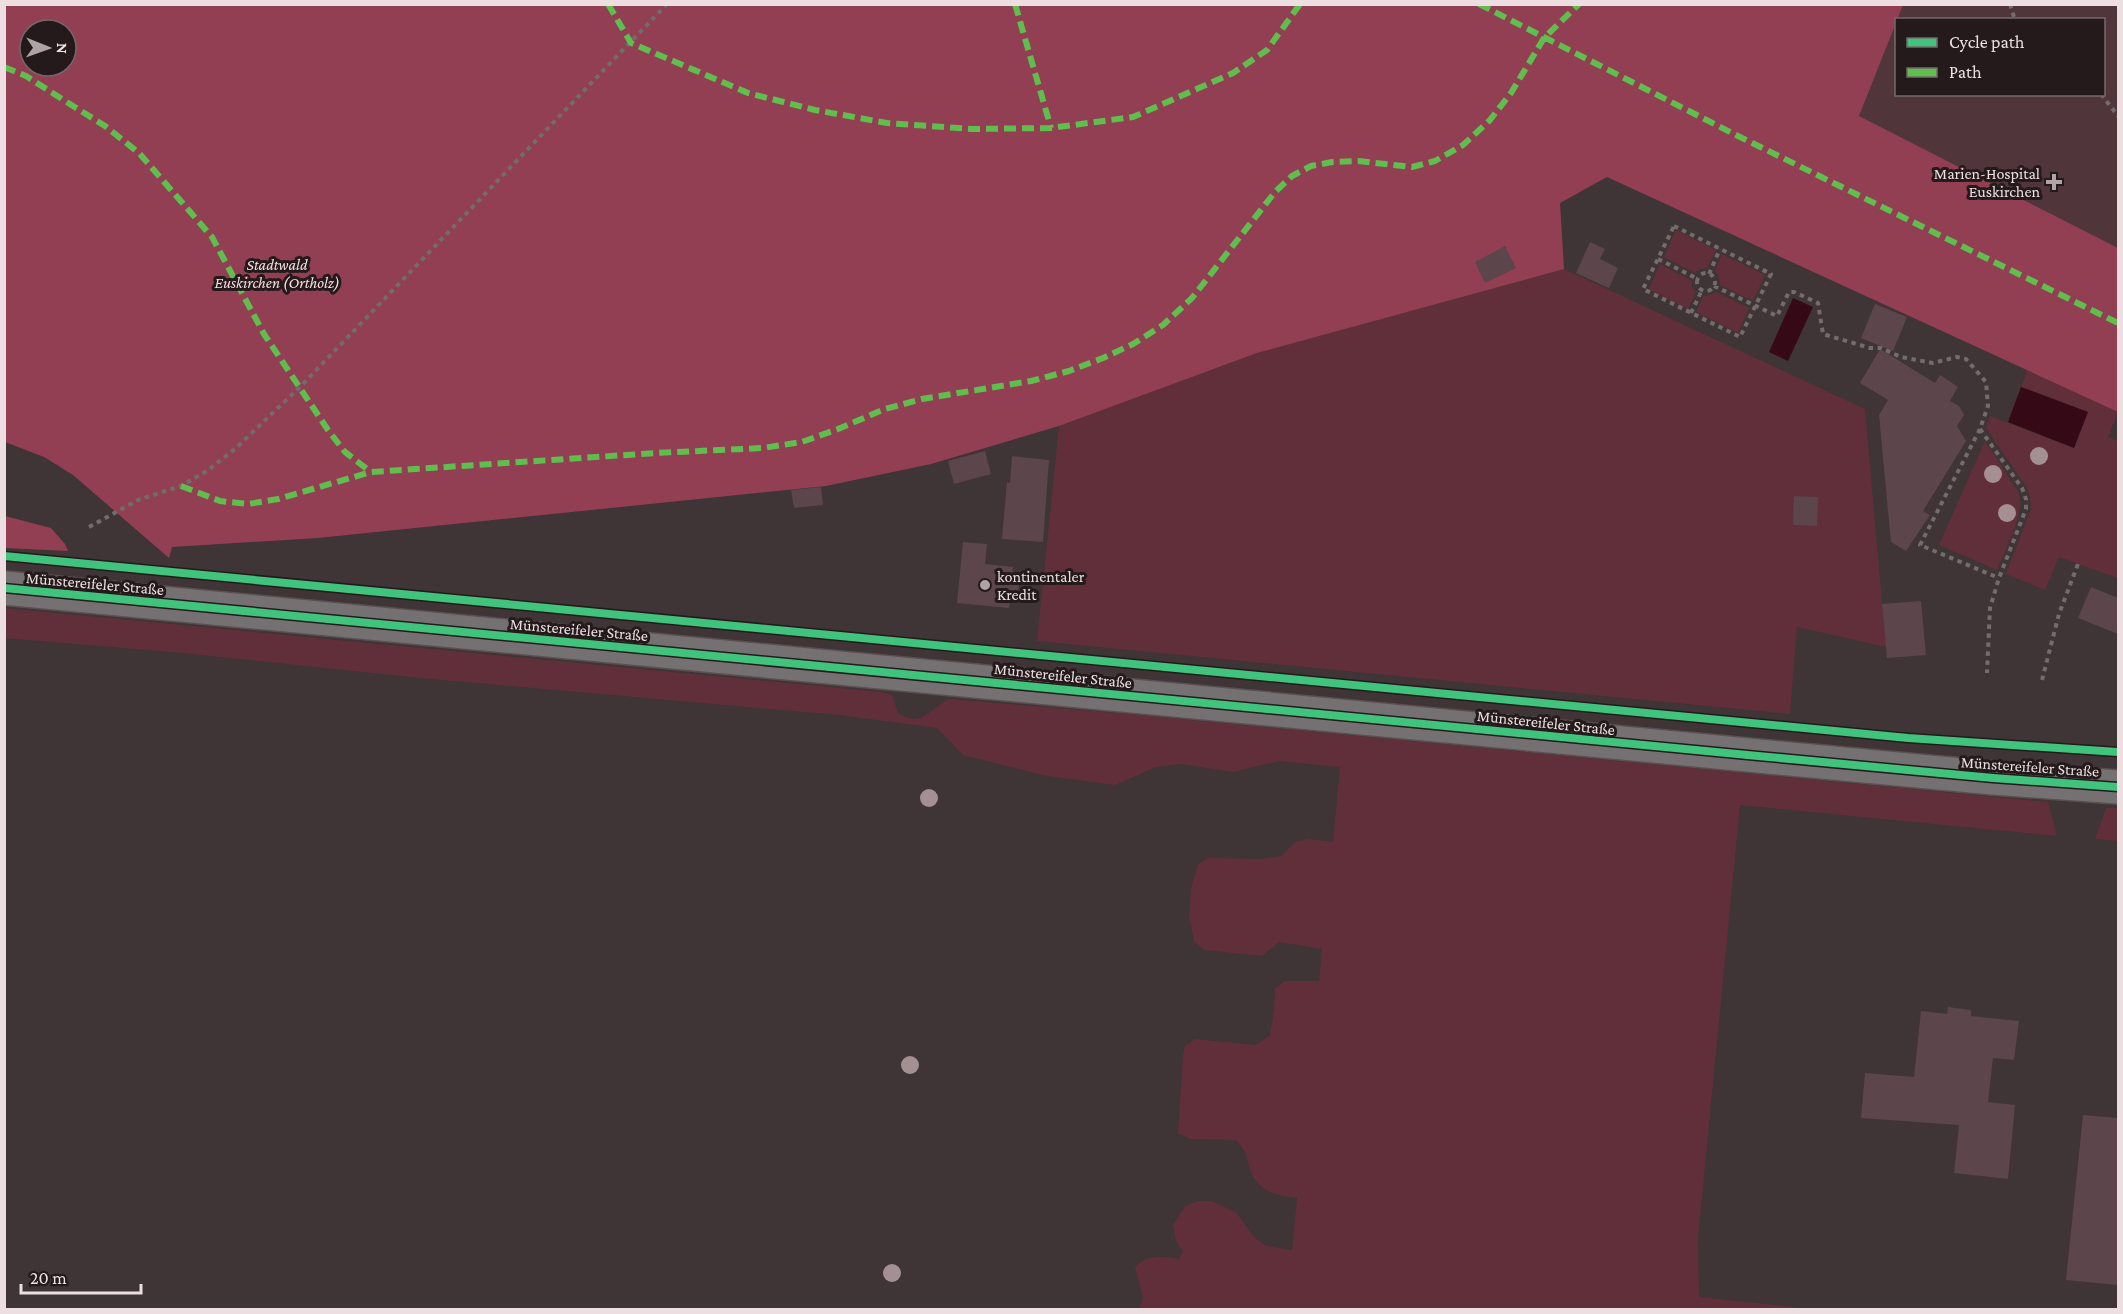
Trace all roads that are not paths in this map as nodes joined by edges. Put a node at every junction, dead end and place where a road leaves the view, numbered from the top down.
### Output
1 (4, 588) edge
2 (2118, 787) edge

1 - 2 street, Münstereifeler Straße

